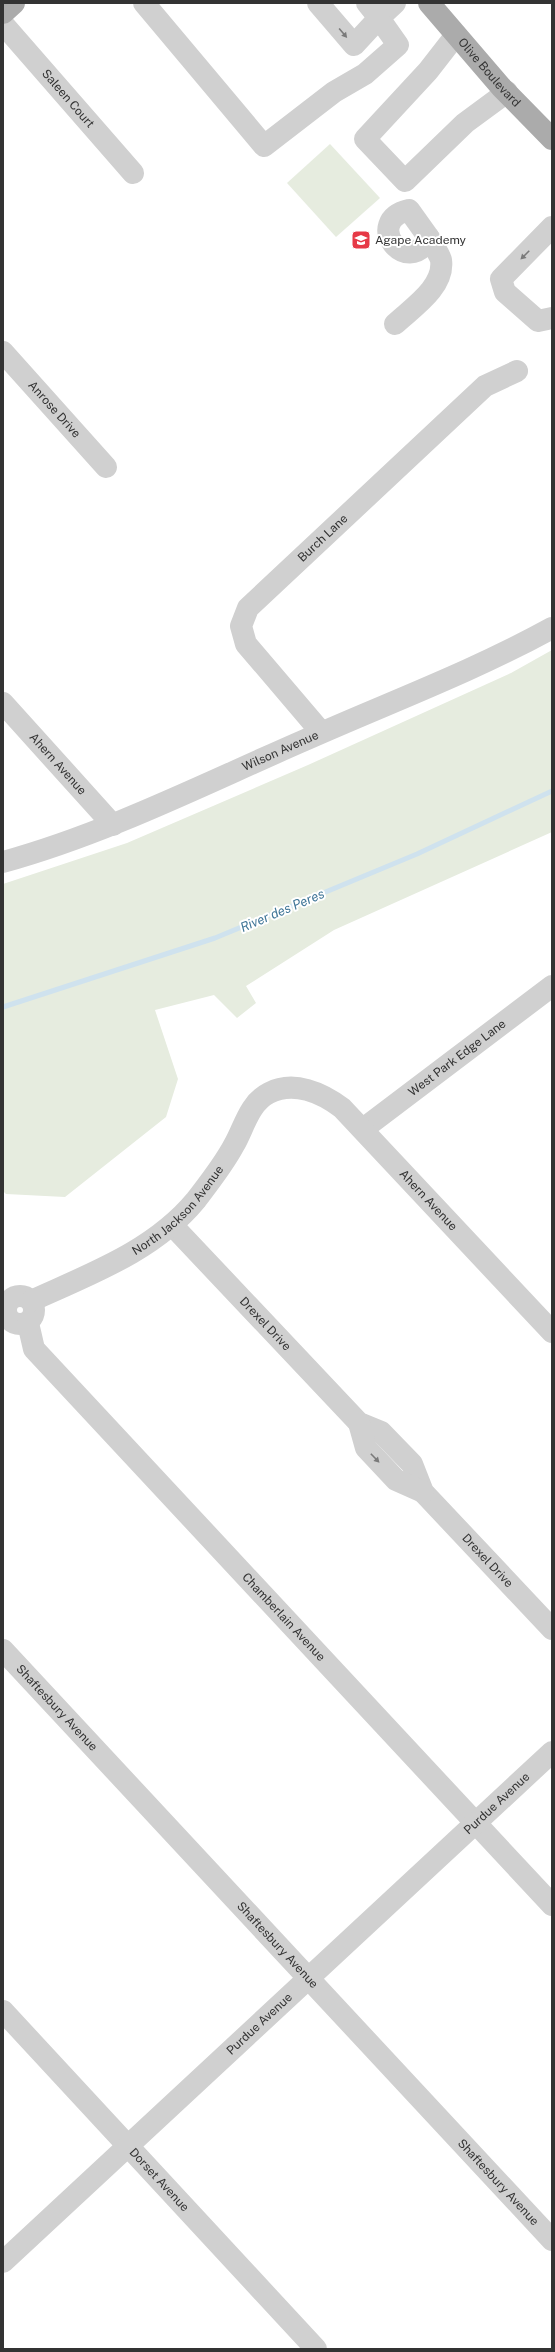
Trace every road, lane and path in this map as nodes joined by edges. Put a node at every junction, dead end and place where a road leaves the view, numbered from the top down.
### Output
1 (14, 3) edge
2 (144, 3) edge
3 (318, 3) edge
4 (395, 3) edge
5 (429, 3) edge
6 (373, 11) edge
7 (3, 13) edge
8 (3, 24) edge
9 (456, 35) junction
10 (507, 92) junction
11 (552, 139) edge
12 (132, 173) dead end
13 (405, 181) junction
14 (409, 210) junction
15 (552, 227) edge
16 (429, 238) junction
17 (552, 318) edge
18 (395, 324) dead end
19 (3, 352) edge
20 (517, 371) dead end
21 (106, 467) dead end
22 (552, 628) edge
23 (3, 703) edge
24 (321, 732) junction
25 (113, 824) junction
26 (3, 862) edge
27 (552, 986) edge
28 (293, 1088) joint
29 (363, 1129) junction
30 (172, 1225) junction
31 (32, 1301) junction
32 (5, 1308) edge
33 (28, 1322) junction
34 (552, 1332) edge
35 (552, 1630) edge
36 (3, 1650) edge
37 (552, 1752) edge
38 (476, 1823) junction
39 (552, 1905) edge
40 (308, 1978) junction
41 (3, 2011) edge
42 (128, 2146) junction
43 (552, 2240) edge
44 (3, 2262) edge
45 (316, 2349) edge

1 - 7 main road
2 - 6 street
3 -> 6 street
4 - 6 street
5 - 9 main road, Olive Boulevard
8 - 12 street, Saleen Court
9 - 10 main road, Olive Boulevard
9 - 13 street
10 - 11 main road, Olive Boulevard
10 - 13 street
13 - 14 street
14 - 16 street
14 - 16 street
15 -> 17 street
16 - 18 street
19 - 21 street, Anrose Drive
20 - 24 street, Burch Lane
22 - 24 street, Wilson Avenue
23 - 25 street, Ahern Avenue
24 - 25 street, Wilson Avenue
25 - 26 street, Wilson Avenue
27 - 29 street, West Park Edge Lane
28 - 29 street, Ahern Avenue
28 - 30 street, North Jackson Avenue
29 - 34 street, Ahern Avenue
30 - 31 street, North Jackson Avenue
30 - 35 street, Drexel Drive
31 - 32 street
31 - 33 street
32 - 33 street
33 - 38 street, Chamberlain Avenue
36 - 40 street, Shaftesbury Avenue
37 - 38 street, Purdue Avenue
38 - 39 street, Chamberlain Avenue
38 - 40 street, Purdue Avenue
40 - 42 street, Purdue Avenue
40 - 43 street, Shaftesbury Avenue
41 - 42 street, Dorset Avenue
42 - 44 street, Purdue Avenue
42 - 45 street, Dorset Avenue

